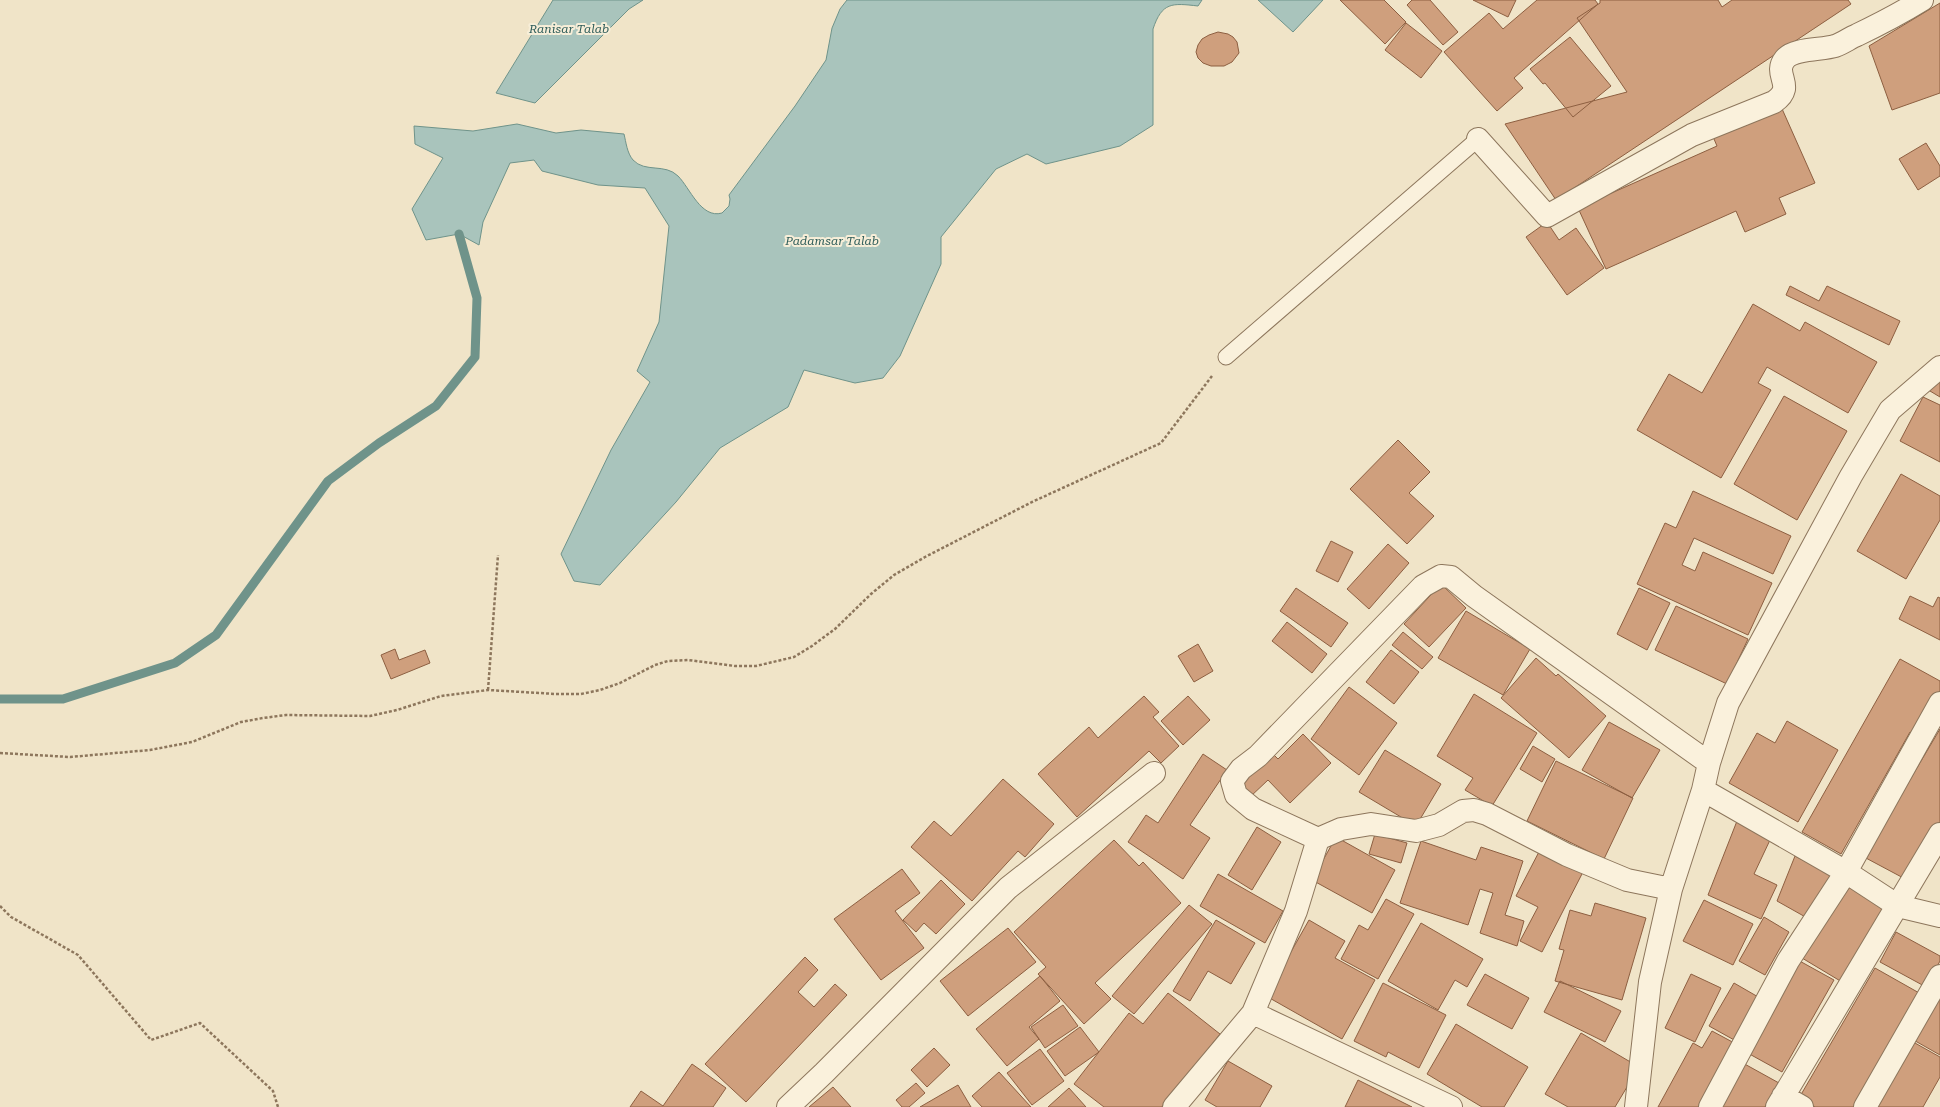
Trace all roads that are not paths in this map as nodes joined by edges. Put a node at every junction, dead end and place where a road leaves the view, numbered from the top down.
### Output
1 (1922, 0) edge
2 (1478, 139) joint
3 (1226, 357) road end
4 (1940, 367) edge
5 (1940, 703) edge
6 (1709, 763) junction
7 (1154, 773) dead end
8 (1703, 790) junction
9 (1940, 834) edge
10 (1318, 840) junction
11 (1846, 872) junction
12 (1671, 889) junction
13 (1898, 906) junction
14 (1940, 916) edge
15 (1940, 976) edge
16 (1253, 1013) junction
17 (1780, 1102) edge
18 (788, 1107) edge
19 (1174, 1107) edge
20 (1451, 1107) edge
21 (1636, 1107) edge
22 (1710, 1107) edge
23 (1802, 1107) edge
24 (1865, 1107) edge

1 - 2 street
2 - 3 lane
4 - 6 street
5 - 11 street
6 - 8 street
6 - 10 street
7 - 18 street
8 - 11 street
8 - 12 street
9 - 13 street
10 - 12 street
10 - 16 street
11 - 13 street
11 - 22 street
12 - 21 street
13 - 14 street
13 - 17 street
15 - 24 street
16 - 19 street
16 - 20 street
17 - 23 street

